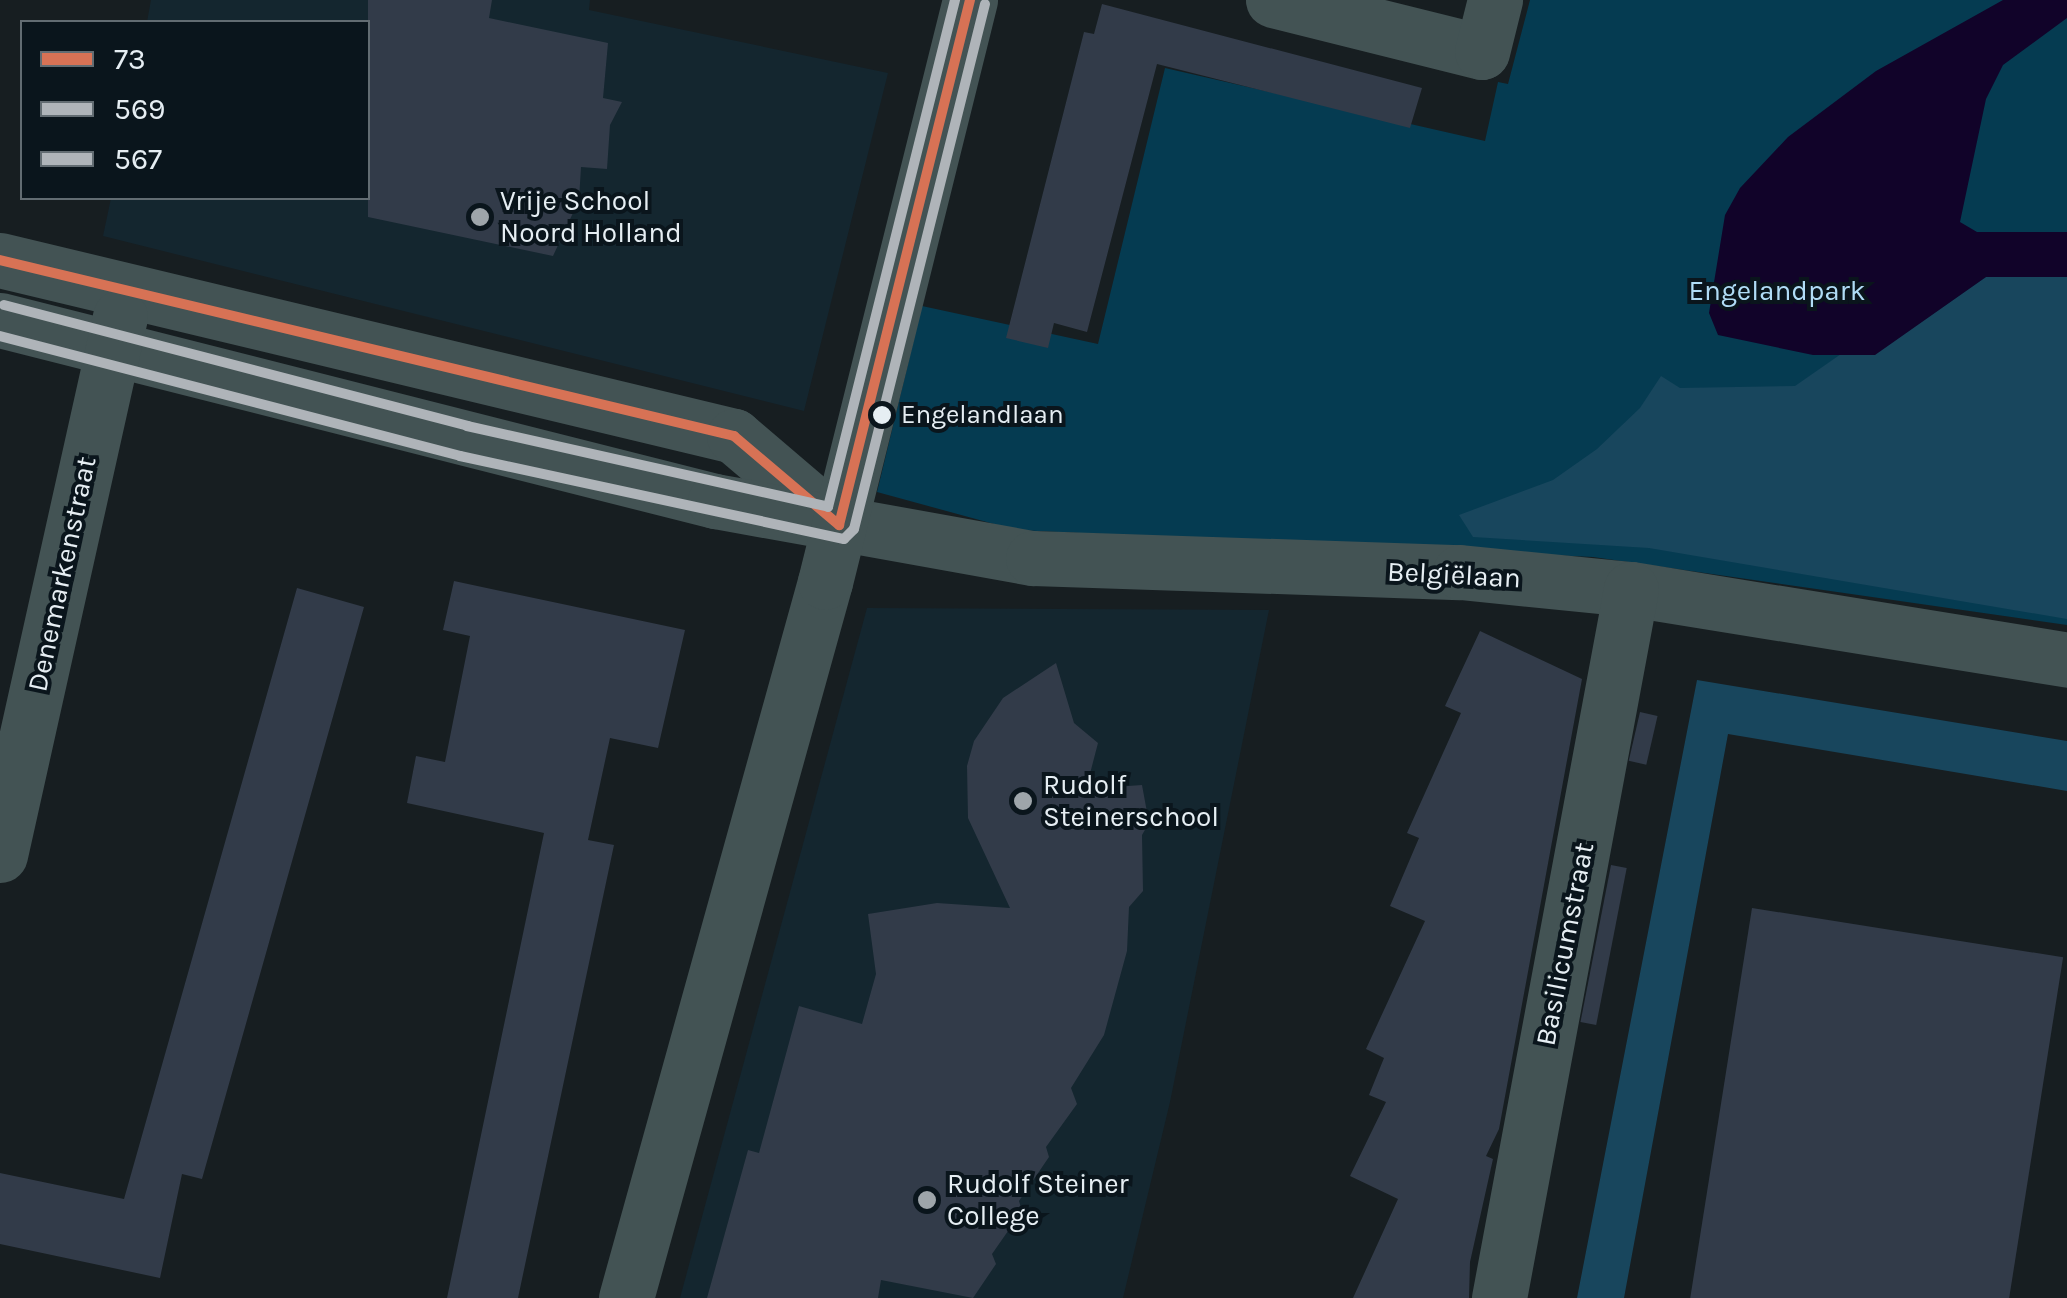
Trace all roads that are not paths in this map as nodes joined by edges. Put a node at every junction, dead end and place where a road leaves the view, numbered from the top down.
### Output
1 (970, 0) edge
2 (1273, 0) edge
3 (1495, 0) edge
4 (0, 260) edge
5 (126, 294) junction
6 (0, 320) edge
7 (112, 350) junction
8 (838, 525) junction
9 (1631, 589) junction
10 (2067, 660) edge
11 (0, 856) edge
12 (626, 1298) edge
13 (1500, 1298) edge

1 - 8 street
2 - 3 street
4 - 5 street
5 - 7 street, Denemarkenstraat
5 - 8 street
6 - 7 street, Belgiëlaan
7 - 8 street, Belgiëlaan
7 - 11 street, Denemarkenstraat
8 - 9 street, Belgiëlaan
8 - 12 street
9 - 10 street, Belgiëlaan
9 - 13 street, Basilicumstraat

